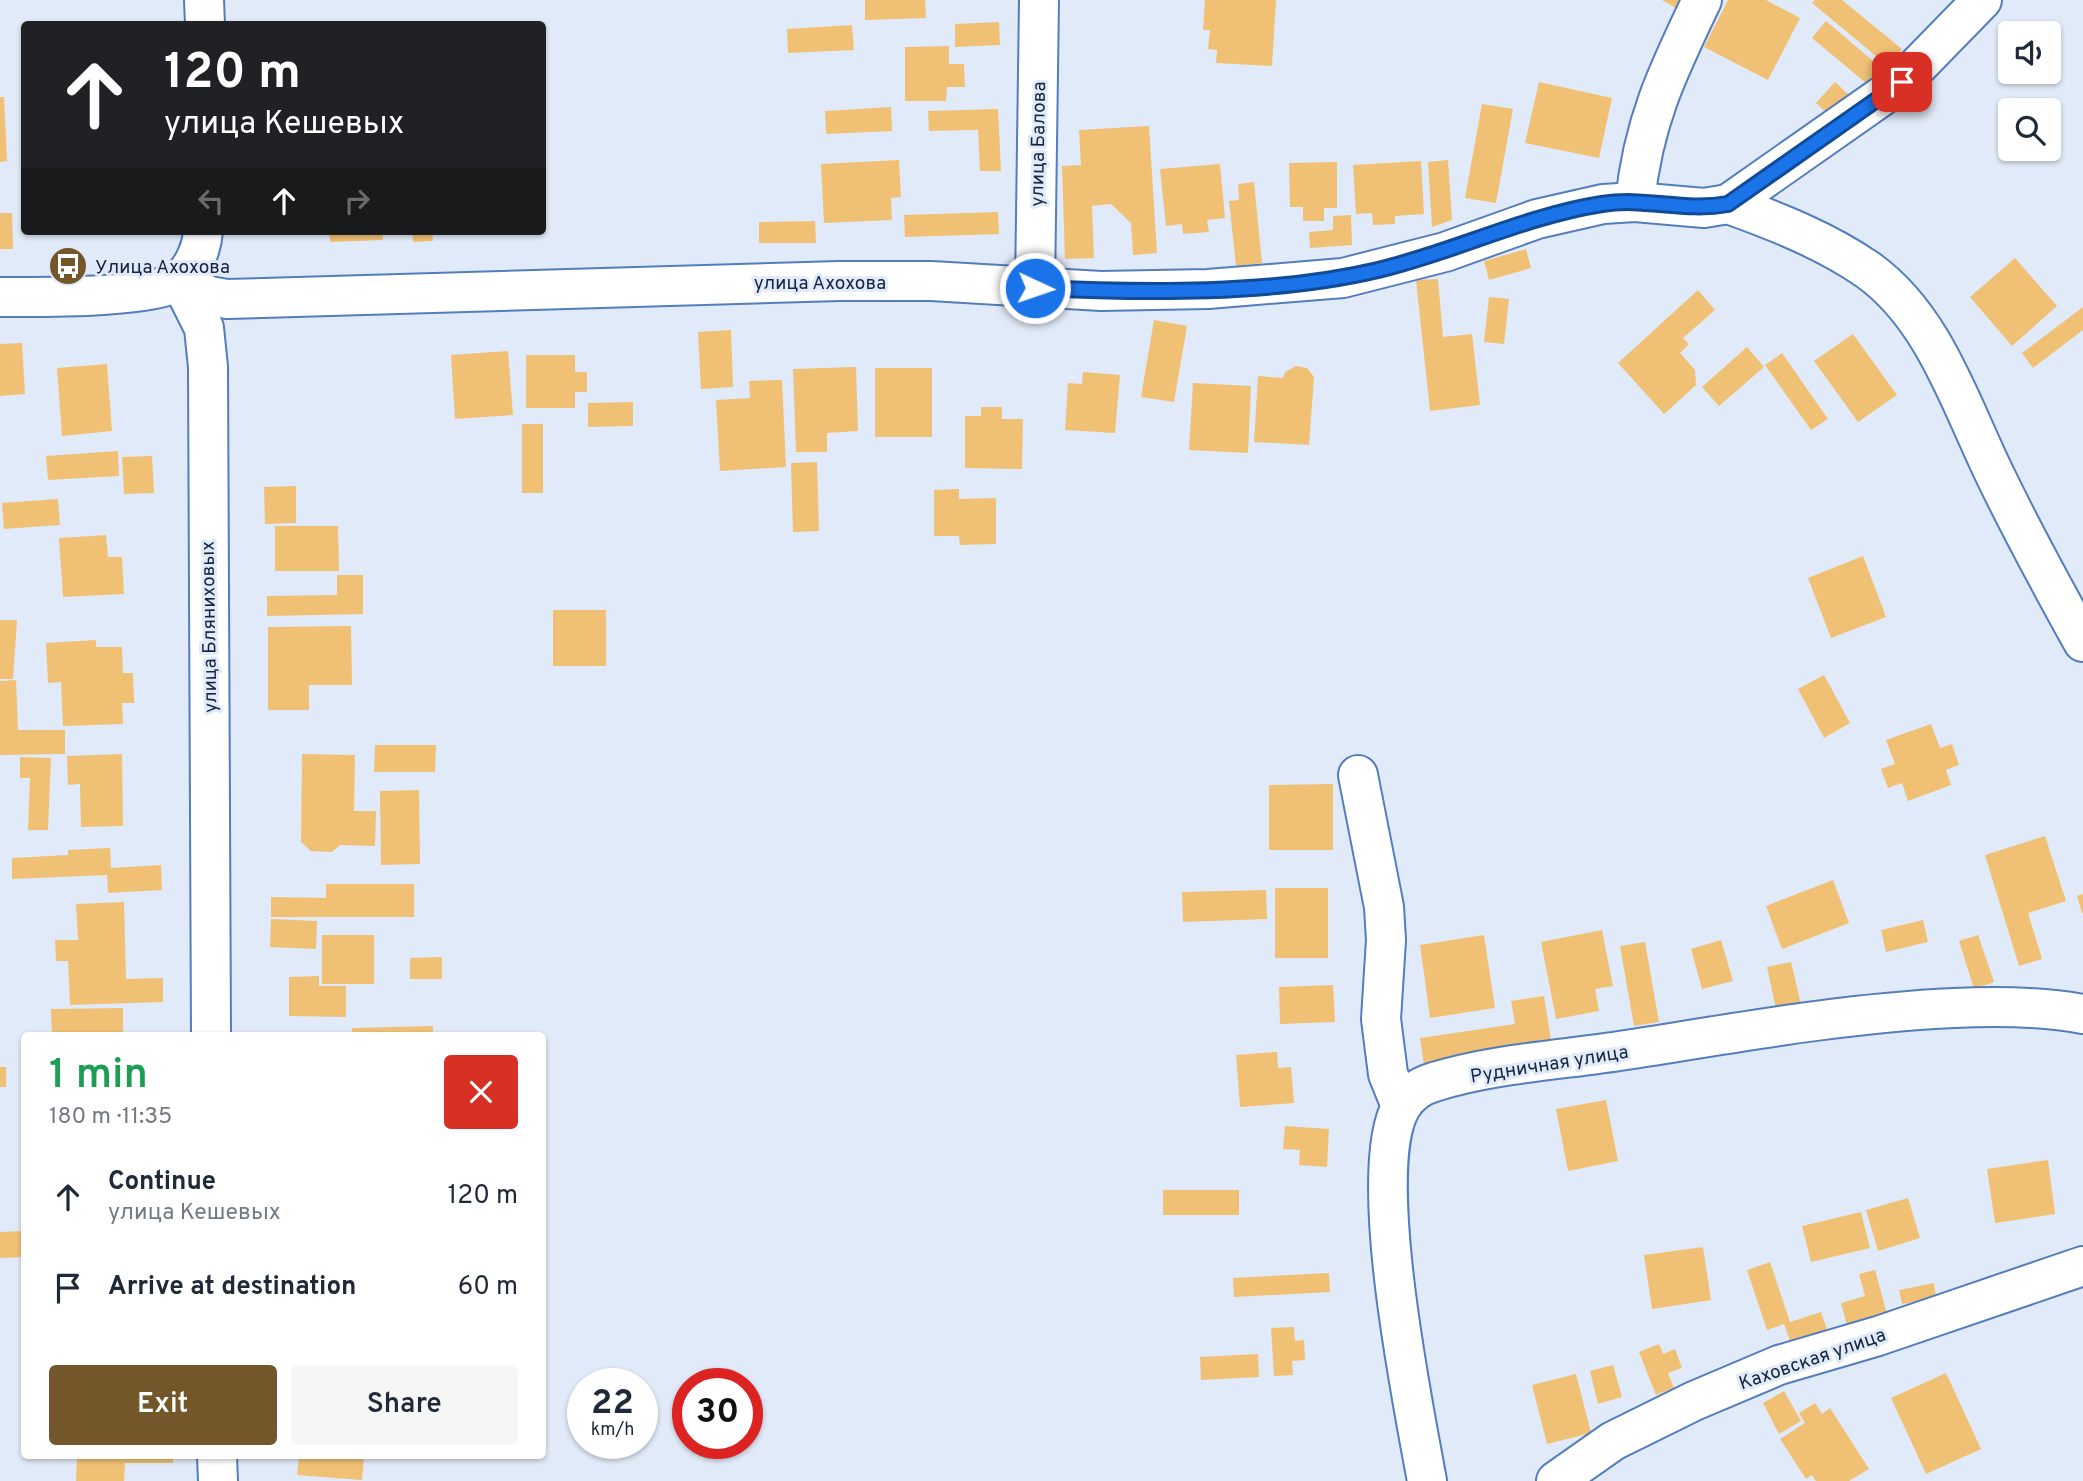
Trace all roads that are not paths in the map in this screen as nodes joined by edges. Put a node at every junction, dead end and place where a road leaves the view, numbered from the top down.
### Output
1 (204, 0) edge
2 (1039, 0) edge
3 (1702, 0) edge
4 (1982, 0) edge
5 (205, 21) edge
6 (1635, 202) junction
7 (1728, 204) junction
8 (203, 235) edge
9 (180, 280) junction
10 (1035, 288) junction
11 (0, 296) edge
12 (2083, 642) edge
13 (1358, 775) dead end
14 (2083, 1014) edge
15 (211, 1032) edge
16 (1401, 1106) junction
17 (2083, 1266) edge
18 (217, 1459) edge
19 (218, 1481) edge
20 (1427, 1481) edge
21 (1556, 1481) edge

1 - 5 street
2 - 10 street, улица Балова
3 - 6 street
4 - 7 street
6 - 7 street, улица Ахохова
6 - 10 street, улица Ахохова
7 - 12 street
8 - 9 street
9 - 10 street, улица Ахохова
9 - 11 street
9 - 15 street, улица Бляниховых
13 - 16 street
14 - 16 street, Рудничная улица
16 - 20 street
17 - 21 street, Каховская улица
18 - 19 street

